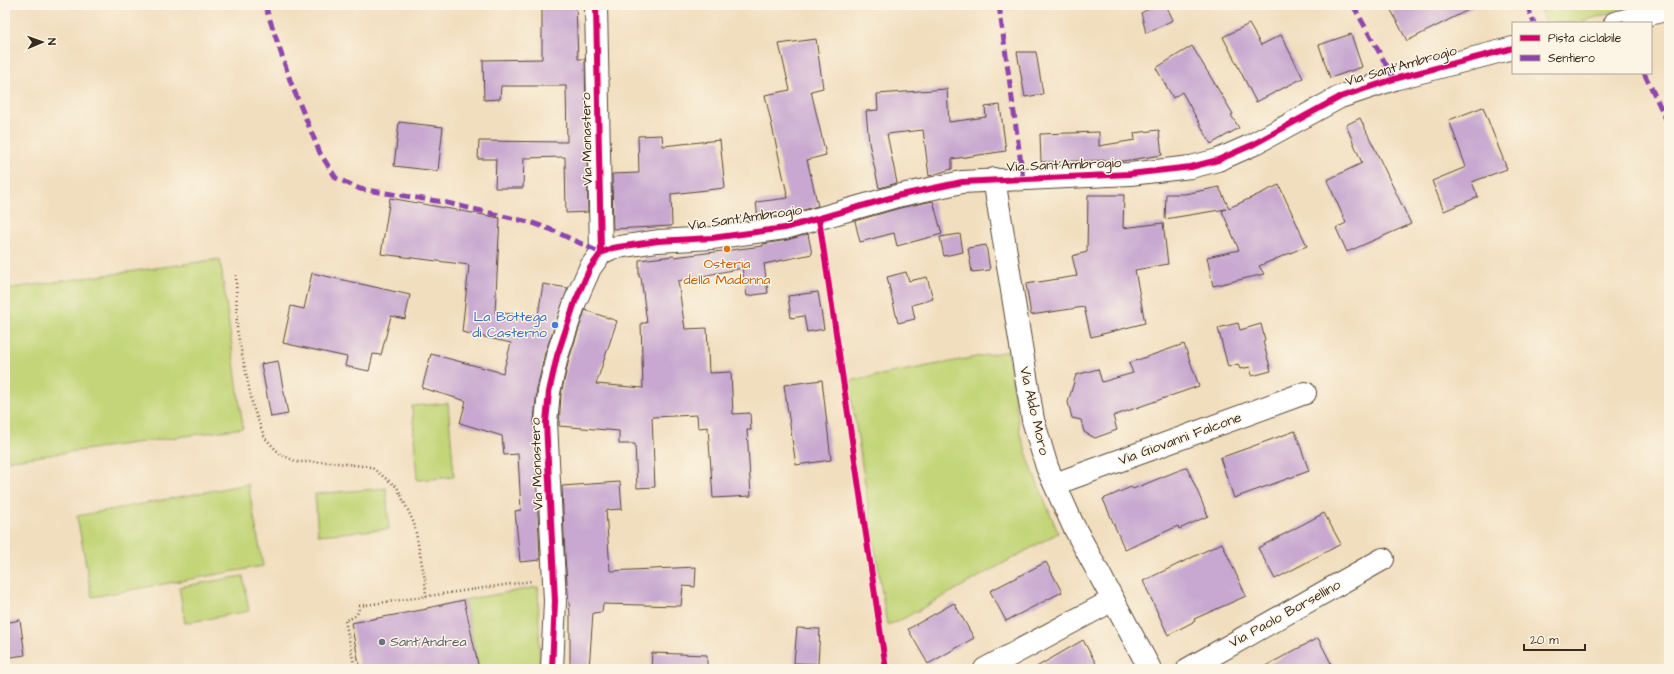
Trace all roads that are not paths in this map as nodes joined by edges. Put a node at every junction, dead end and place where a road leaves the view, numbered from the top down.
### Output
1 (596, 5) edge
2 (1669, 9) edge
3 (1618, 22) edge
4 (1512, 48) edge
5 (994, 179) junction
6 (601, 253) junction
7 (1305, 393) dead end
8 (1055, 484) junction
9 (1383, 559) dead end
10 (1113, 600) junction
11 (552, 669) edge
12 (985, 669) edge
13 (1150, 669) edge
14 (1188, 669) edge

1 - 6 street, Via Monastero
2 - 3 street
4 - 5 street, Via Sant'Ambrogio
5 - 6 street, Via Sant'Ambrogio
5 - 8 street, Via Aldo Moro
6 - 11 street, Via Monastero
7 - 8 street, Via Giovanni Falcone
8 - 10 street, Via Aldo Moro
9 - 14 street, Via Paolo Borsellino
10 - 12 street
10 - 13 street, Via Aldo Moro

